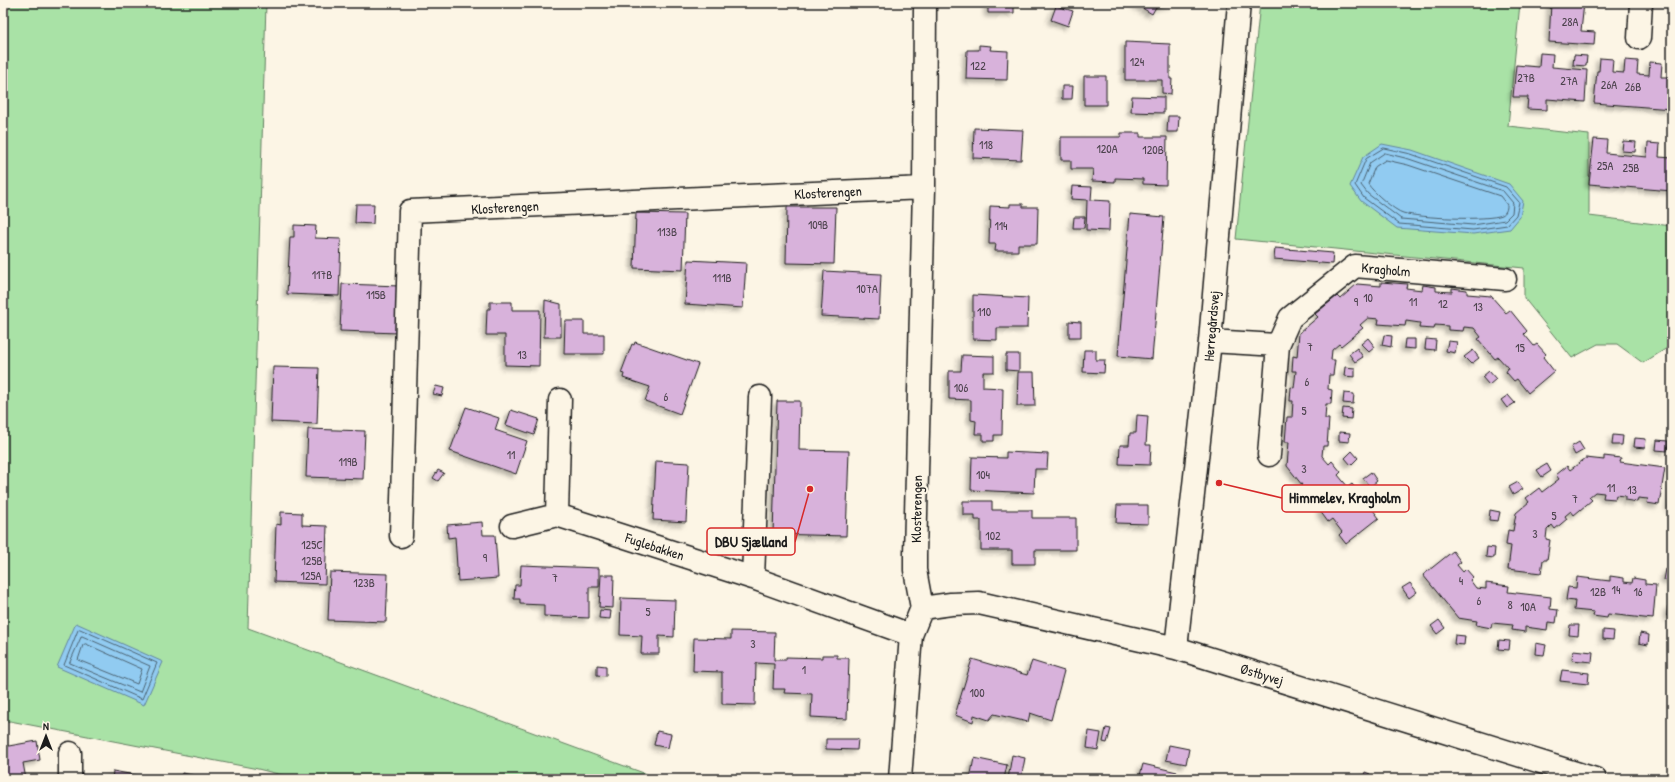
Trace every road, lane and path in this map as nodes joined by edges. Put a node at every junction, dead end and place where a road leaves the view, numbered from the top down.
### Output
1 (924, 3) edge
2 (1239, 3) edge
3 (1641, 3) edge
4 (1639, 38) dead end
5 (924, 188) junction
6 (1505, 279) dead end
7 (1210, 341) junction
8 (1278, 345) junction
9 (760, 397) dead end
10 (560, 400) dead end
11 (1269, 454) dead end
12 (558, 515) junction
13 (512, 526) dead end
14 (401, 536) dead end
15 (753, 578) junction
16 (922, 608) junction
17 (911, 635) junction
18 (1176, 648) junction
19 (70, 753) dead end
20 (70, 779) edge
21 (900, 779) edge
22 (1595, 779) edge

1 - 5 street, Klosterengen
2 - 7 street, Herregårdsvej
3 - 4 street
5 - 14 street, Klosterengen
5 - 16 street, Klosterengen
6 - 8 street, Kragholm
7 - 8 street
7 - 18 street, Herregårdsvej
8 - 11 street, Kragholm
9 - 15 street
10 - 12 street
12 - 13 street
12 - 15 street, Fuglebakken
15 - 17 street, Fuglebakken
16 - 17 street
16 - 18 street, Østbyvej
17 - 21 street
18 - 22 street, Østbyvej
19 - 20 street

